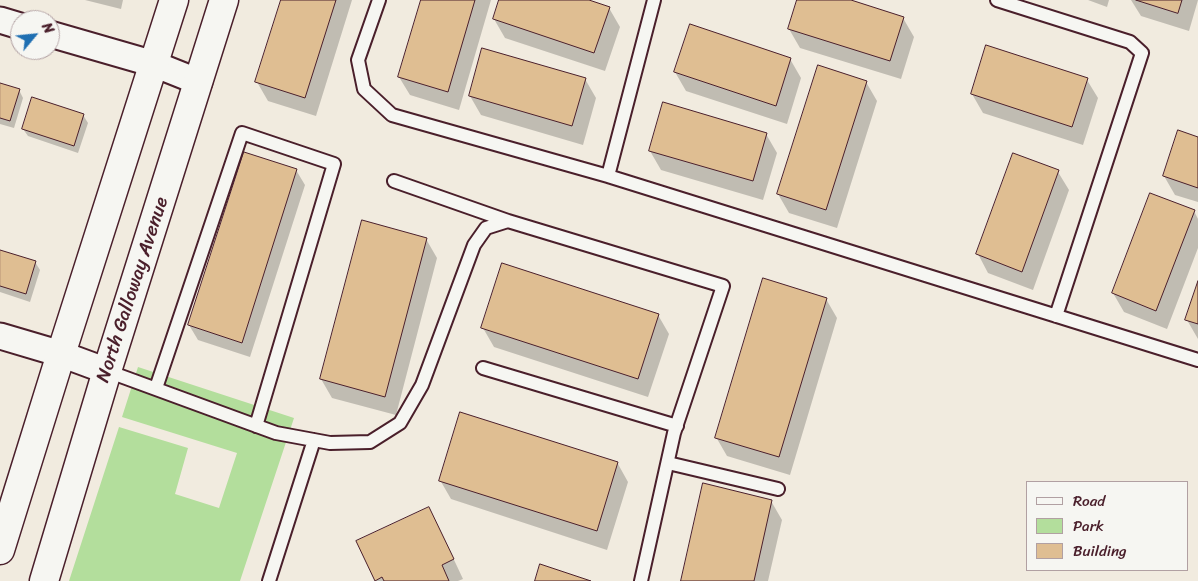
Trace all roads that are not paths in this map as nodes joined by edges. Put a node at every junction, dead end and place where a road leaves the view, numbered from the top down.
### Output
1 (174, 0) edge
2 (224, 0) edge
3 (379, 0) edge
4 (654, 0) edge
5 (997, 0) edge
6 (60, 37) edge
7 (154, 64) junction
8 (199, 82) junction
9 (608, 176) junction
10 (394, 181) dead end
11 (508, 221) junction
12 (1056, 316) junction
13 (0, 336) edge
14 (61, 354) junction
15 (1198, 360) edge
16 (483, 368) dead end
17 (108, 371) junction
18 (156, 388) junction
19 (256, 426) junction
20 (677, 426) junction
21 (314, 440) junction
22 (668, 464) junction
23 (778, 489) dead end
24 (0, 550) edge
25 (44, 581) edge
26 (269, 581) edge
27 (641, 581) edge

1 - 7 main road
2 - 8 main road, North Galloway Avenue
3 - 9 lane
4 - 9 lane
5 - 12 lane
6 - 7 street
7 - 8 street
7 - 14 main road
8 - 17 main road, North Galloway Avenue
9 - 12 lane
10 - 11 lane
11 - 20 lane
11 - 21 lane
12 - 15 lane
13 - 14 street
14 - 17 street
14 - 24 main road
16 - 20 lane
17 - 18 lane
17 - 25 main road, North Galloway Avenue
18 - 19 lane
18 - 19 lane
19 - 21 lane
20 - 22 lane
21 - 26 lane
22 - 23 lane
22 - 27 lane

